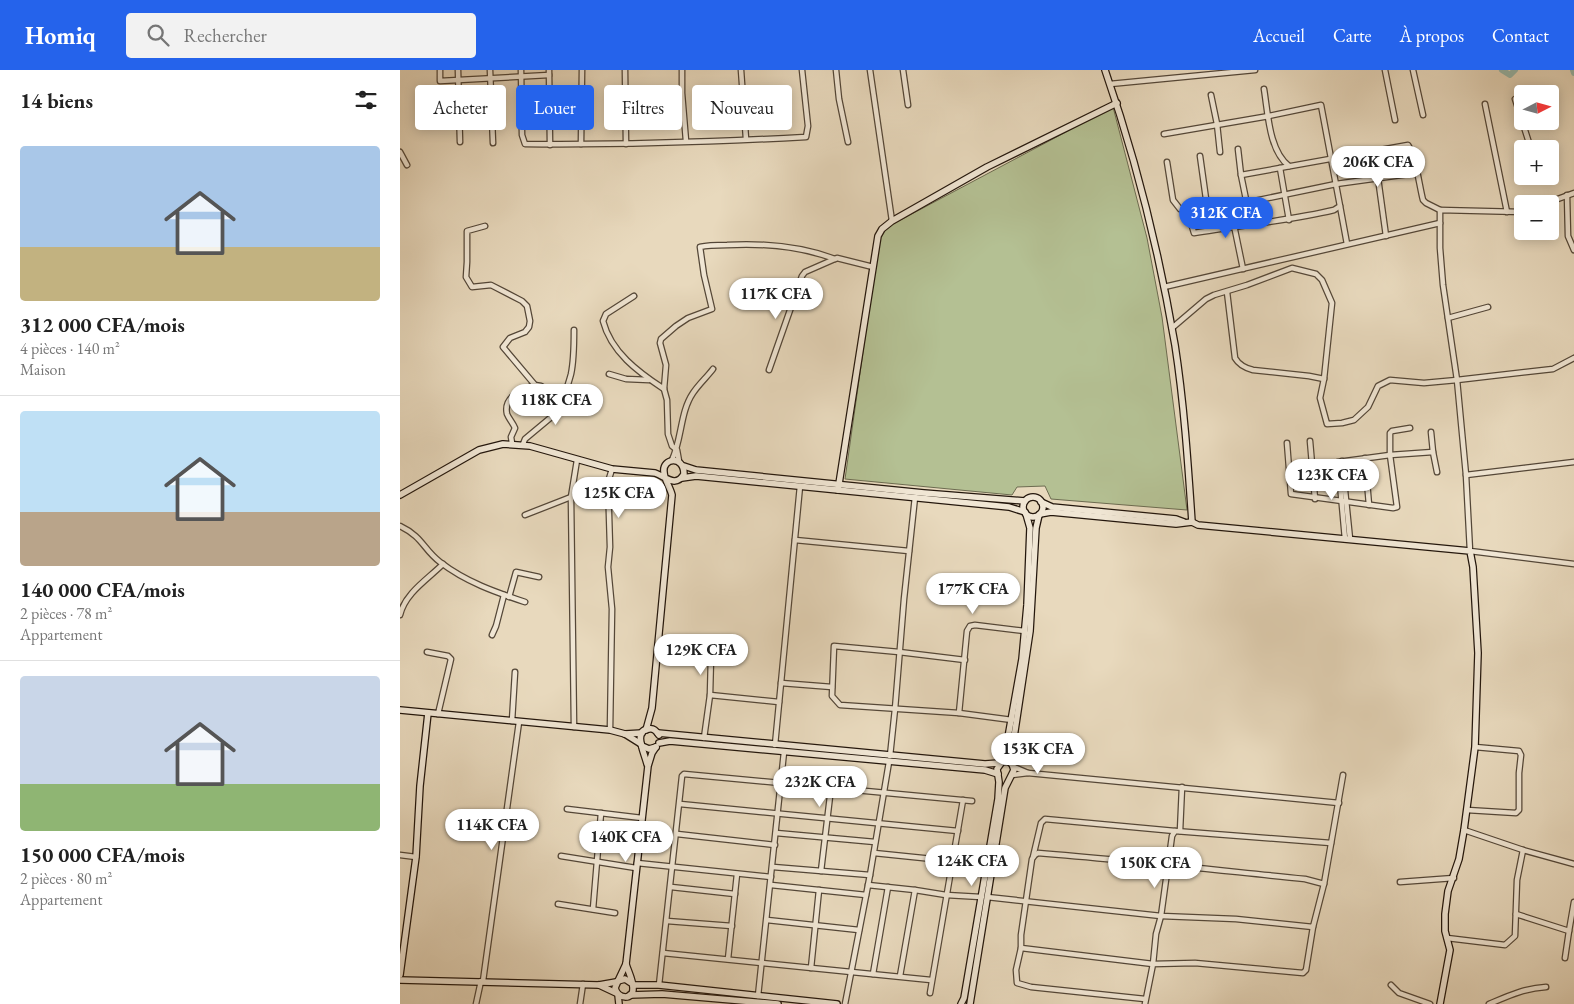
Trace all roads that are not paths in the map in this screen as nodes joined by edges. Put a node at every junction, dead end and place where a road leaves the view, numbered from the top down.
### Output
1 (440, 70) edge
2 (458, 70) edge
3 (490, 70) edge
4 (521, 70) edge
5 (582, 70) edge
6 (625, 70) edge
7 (682, 70) edge
8 (741, 70) edge
9 (802, 70) edge
10 (836, 70) edge
11 (870, 70) edge
12 (902, 70) edge
13 (1106, 70) edge
14 (1255, 70) edge
15 (1385, 70) edge
16 (1413, 70) edge
17 (1217, 72) edge
18 (549, 73) edge
19 (521, 77) junction
20 (490, 78) junction
21 (458, 79) junction
22 (1110, 84) junction
23 (1264, 89) dead end
24 (1211, 95) dead end
25 (1117, 103) junction
26 (1485, 104) dead end
27 (908, 105) dead end
28 (1423, 115) dead end
29 (1269, 116) junction
30 (1395, 120) dead end
31 (1217, 124) junction
32 (1164, 134) dead end
33 (746, 139) junction
34 (686, 141) junction
35 (460, 142) dead end
36 (493, 142) dead end
37 (848, 142) dead end
38 (581, 144) junction
39 (626, 144) junction
40 (550, 145) junction
41 (1238, 149) dead end
42 (400, 152) edge
43 (1220, 152) dead end
44 (1200, 156) dead end
45 (1331, 159) junction
46 (1167, 162) dead end
47 (407, 165) dead end
48 (1289, 166) junction
49 (1280, 168) junction
50 (1416, 173) junction
51 (1241, 175) junction
52 (1378, 178) junction
53 (1336, 184) junction
54 (1574, 193) edge
55 (1284, 195) junction
56 (1567, 195) junction
57 (1559, 198) edge
58 (1247, 203) junction
59 (1207, 206) junction
60 (1230, 206) junction
61 (1340, 206) junction
62 (1187, 210) junction
63 (1440, 210) junction
64 (1507, 212) junction
65 (1514, 212) edge
66 (1289, 220) junction
67 (892, 222) junction
68 (1440, 223) junction
69 (1251, 224) junction
70 (486, 226) dead end
71 (1233, 226) junction
72 (1386, 236) junction
73 (1347, 244) junction
74 (1574, 250) edge
75 (835, 259) junction
76 (873, 267) junction
77 (1243, 269) junction
78 (1164, 288) junction
79 (1227, 292) junction
80 (634, 296) dead end
81 (1488, 307) dead end
82 (1448, 318) junction
83 (1172, 328) junction
84 (574, 330) dead end
85 (1574, 358) edge
86 (713, 369) dead end
87 (769, 370) dead end
88 (608, 374) dead end
89 (1324, 379) junction
90 (650, 380) junction
91 (1457, 380) junction
92 (535, 385) junction
93 (664, 389) junction
94 (562, 399) junction
95 (586, 407) dead end
96 (561, 409) junction
97 (1410, 428) dead end
98 (1432, 432) dead end
99 (1310, 441) dead end
100 (512, 443) junction
101 (1287, 443) dead end
102 (523, 444) junction
103 (677, 450) junction
104 (1433, 452) junction
105 (1390, 455) junction
106 (1365, 458) junction
107 (577, 460) junction
108 (676, 461) junction
109 (1574, 462) edge
110 (665, 466) junction
111 (684, 466) junction
112 (612, 469) junction
113 (1437, 472) dead end
114 (644, 473) junction
115 (1466, 475) junction
116 (666, 478) junction
117 (680, 479) junction
118 (800, 486) junction
119 (838, 487) junction
120 (400, 495) edge
121 (672, 495) junction
122 (571, 497) junction
123 (915, 498) junction
124 (1315, 498) junction
125 (1026, 501) junction
126 (1041, 502) junction
127 (1344, 503) junction
128 (1369, 505) junction
129 (1026, 513) junction
130 (525, 515) dead end
131 (1039, 515) junction
132 (1189, 522) junction
133 (400, 526) edge
134 (1347, 539) junction
135 (795, 540) junction
136 (910, 551) junction
137 (1470, 551) junction
138 (442, 564) junction
139 (1574, 564) edge
140 (539, 577) dead end
141 (506, 596) junction
142 (525, 602) dead end
143 (400, 615) edge
144 (1026, 631) junction
145 (492, 635) dead end
146 (426, 652) dead end
147 (899, 652) junction
148 (711, 657) dead end
149 (964, 660) junction
150 (515, 672) dead end
151 (781, 683) junction
152 (832, 687) junction
153 (710, 695) junction
154 (779, 702) junction
155 (652, 708) junction
156 (895, 709) junction
157 (400, 710) edge
158 (428, 713) junction
159 (959, 713) junction
160 (438, 714) junction
161 (1012, 720) junction
162 (512, 721) junction
163 (519, 722) junction
164 (574, 727) junction
165 (610, 730) junction
166 (644, 731) junction
167 (657, 732) junction
168 (625, 734) junction
169 (704, 738) junction
170 (642, 745) junction
171 (658, 745) junction
172 (775, 745) junction
173 (1475, 747) junction
174 (784, 752) junction
175 (889, 759) junction
176 (1000, 763) junction
177 (1012, 765) junction
178 (648, 766) junction
179 (1028, 773) junction
180 (998, 774) junction
181 (1343, 775) dead end
182 (1011, 776) junction
183 (782, 783) junction
184 (1182, 787) junction
185 (831, 788) junction
186 (883, 792) junction
187 (963, 800) junction
188 (972, 800) dead end
189 (1338, 803) junction
190 (680, 804) junction
191 (568, 809) dead end
192 (1468, 810) junction
193 (601, 814) junction
194 (778, 814) junction
195 (642, 818) junction
196 (827, 818) junction
197 (879, 823) junction
198 (1464, 830) junction
199 (958, 831) junction
200 (1178, 831) junction
201 (776, 833) junction
202 (677, 834) junction
203 (825, 837) junction
204 (875, 842) junction
205 (1331, 843) junction
206 (775, 845) junction
207 (1523, 850) junction
208 (874, 853) junction
209 (400, 855) edge
210 (561, 856) dead end
211 (416, 857) junction
212 (1032, 859) junction
213 (952, 861) junction
214 (597, 862) junction
215 (1574, 864) edge
216 (636, 865) junction
217 (1168, 865) junction
218 (673, 867) junction
219 (773, 867) junction
220 (821, 871) junction
221 (737, 874) junction
222 (870, 876) junction
223 (771, 877) junction
224 (1454, 878) junction
225 (1400, 882) dead end
226 (1324, 884) junction
227 (771, 885) junction
228 (868, 885) junction
229 (671, 887) junction
230 (888, 887) junction
231 (819, 890) junction
232 (915, 890) junction
233 (735, 894) junction
234 (866, 895) junction
235 (946, 895) junction
236 (984, 897) junction
237 (1027, 902) junction
238 (1574, 902) edge
239 (558, 904) dead end
240 (593, 909) junction
241 (614, 913) dead end
242 (1516, 914) junction
243 (1161, 916) junction
244 (767, 920) junction
245 (666, 921) junction
246 (816, 925) junction
247 (732, 926) junction
248 (1313, 927) junction
249 (860, 930) junction
250 (1569, 931) junction
251 (1447, 938) junction
252 (1020, 948) junction
253 (663, 953) junction
254 (1565, 958) dead end
255 (728, 959) junction
256 (762, 963) junction
257 (626, 964) junction
258 (1153, 964) junction
259 (811, 968) junction
260 (852, 972) junction
261 (873, 974) junction
262 (400, 975) edge
263 (900, 976) junction
264 (400, 980) edge
265 (931, 980) junction
266 (482, 981) junction
267 (617, 982) junction
268 (583, 984) junction
269 (632, 984) junction
270 (599, 985) junction
271 (1391, 985) dead end
272 (659, 986) junction
273 (1546, 987) dead end
274 (617, 994) junction
275 (930, 994) dead end
276 (629, 996) junction
277 (758, 996) junction
278 (1145, 1001) edge
279 (476, 1004) edge
280 (580, 1004) edge
281 (619, 1004) edge
282 (624, 1004) edge
283 (778, 1004) edge
284 (837, 1004) edge
285 (845, 1004) edge
286 (961, 1004) edge
287 (970, 1004) edge
288 (1430, 1004) edge
289 (1440, 1004) edge
290 (1489, 1004) edge

1 - 21 street
2 - 21 street
3 - 20 street
4 - 19 street
5 - 38 street
6 - 39 street
7 - 34 street
8 - 33 street
9 - 33 street
10 - 37 street
11 - 67 street
12 - 27 street
13 - 22 street
14 - 17 street
15 - 30 street
16 - 28 street
17 - 22 street
18 - 19 street
18 - 40 street
19 - 20 street
19 - 40 street
20 - 21 street
20 - 36 street
21 - 35 street
22 - 25 street
23 - 29 street
24 - 31 street
25 - 67 street
25 - 78 street
26 - 64 street
29 - 31 street
29 - 45 street
29 - 48 street
31 - 32 street
31 - 43 street
33 - 34 street
34 - 39 street
38 - 39 street
38 - 40 street
41 - 51 street
42 - 47 street
44 - 59 street
45 - 48 street
45 - 50 street
45 - 53 street
46 - 62 street
48 - 49 street
49 - 51 street
49 - 55 street
50 - 52 street
50 - 63 street
51 - 58 street
52 - 53 street
52 - 72 street
53 - 55 street
53 - 61 street
54 - 56 street
55 - 58 street
55 - 66 street
56 - 57 street
56 - 74 street
58 - 60 street
58 - 69 street
59 - 60 street
59 - 62 street
60 - 71 street
61 - 66 street
61 - 73 street
62 - 71 street
63 - 64 street
63 - 68 street
64 - 65 street
66 - 69 street
67 - 76 street
68 - 72 street
68 - 82 street
69 - 71 street
70 - 92 street
71 - 77 street
72 - 73 street
73 - 77 street
75 - 76 street
75 - 87 street
75 - 93 street
76 - 119 street
77 - 78 street
78 - 83 street
79 - 83 street
79 - 89 street
79 - 89 street
80 - 90 street
81 - 82 street
82 - 91 street
83 - 132 street
84 - 94 street
85 - 91 street
86 - 103 street
88 - 90 street
89 - 91 street
90 - 93 street
91 - 115 street
92 - 94 street
92 - 100 street
93 - 103 street
94 - 96 street
95 - 96 street
96 - 102 street
97 - 105 street
98 - 104 street
99 - 124 street
100 - 102 street
100 - 120 street
101 - 124 street
102 - 107 street
103 - 108 street
104 - 105 street
104 - 113 street
105 - 106 street
105 - 128 street
106 - 127 street
106 - 128 street
107 - 112 street
107 - 122 street
108 - 110 street
108 - 111 street
109 - 115 street
110 - 114 street
110 - 116 street
111 - 117 street
111 - 119 street
112 - 114 street
112 - 165 street
114 - 116 street
115 - 137 street
116 - 117 street
116 - 121 street
117 - 118 street
117 - 121 street
118 - 119 street
118 - 135 street
119 - 123 street
119 - 125 street
121 - 155 street
122 - 130 street
122 - 164 street
123 - 129 street
123 - 136 street
124 - 127 street
125 - 126 street
125 - 129 street
126 - 131 street
126 - 132 street
127 - 128 street
127 - 134 street
129 - 131 street
129 - 144 street
131 - 132 street
131 - 177 street
132 - 134 street
133 - 138 street
134 - 137 street
135 - 136 street
135 - 151 street
136 - 147 street
137 - 139 street
137 - 173 street
138 - 141 street
138 - 143 street
140 - 141 street
141 - 142 street
141 - 145 street
144 - 149 street
144 - 161 street
146 - 160 street
147 - 149 street
147 - 152 street
147 - 156 street
148 - 153 street
149 - 159 street
150 - 162 street
151 - 152 street
151 - 154 street
152 - 156 street
153 - 154 street
153 - 169 street
154 - 172 street
155 - 166 street
155 - 167 street
156 - 159 street
156 - 175 street
157 - 158 street
158 - 160 street
158 - 211 street
159 - 161 street
160 - 162 street
161 - 176 street
162 - 163 street
163 - 164 street
163 - 266 street
164 - 165 street
165 - 168 street
166 - 167 street
166 - 168 street
166 - 170 street
167 - 169 street
167 - 171 street
168 - 170 street
169 - 172 street
170 - 171 street
170 - 178 street
171 - 174 street
171 - 178 street
172 - 175 street
173 - 192 street
173 - 192 street
174 - 175 street
174 - 183 street
175 - 176 street
175 - 180 street
175 - 186 street
176 - 177 street
176 - 180 street
177 - 179 street
177 - 182 street
178 - 195 street
179 - 182 street
179 - 184 street
180 - 182 street
180 - 236 street
181 - 189 street
182 - 236 street
183 - 185 street
183 - 190 street
183 - 194 street
184 - 189 street
184 - 200 street
185 - 186 street
185 - 196 street
186 - 187 street
186 - 197 street
187 - 188 street
187 - 199 street
189 - 205 street
190 - 194 street
190 - 202 street
191 - 193 street
192 - 198 street
193 - 195 street
193 - 214 street
194 - 196 street
194 - 201 street
195 - 216 street
196 - 197 street
196 - 203 street
197 - 199 street
197 - 204 street
198 - 207 street
198 - 224 street
199 - 213 street
200 - 205 street
200 - 212 street
200 - 217 street
201 - 203 street
201 - 206 street
202 - 206 street
202 - 218 street
203 - 204 street
203 - 220 street
204 - 208 street
205 - 226 street
206 - 219 street
207 - 215 street
207 - 242 street
208 - 213 street
208 - 222 street
209 - 211 street
210 - 214 street
211 - 262 street
212 - 217 street
212 - 237 street
213 - 235 street
214 - 216 street
214 - 240 street
216 - 218 street
216 - 257 street
217 - 226 street
217 - 243 street
218 - 221 street
218 - 229 street
219 - 220 street
219 - 223 street
220 - 222 street
221 - 223 street
221 - 233 street
222 - 228 street
223 - 227 street
224 - 225 street
224 - 251 street
226 - 248 street
227 - 231 street
227 - 244 street
228 - 230 street
228 - 234 street
229 - 233 street
229 - 245 street
230 - 232 street
230 - 261 street
231 - 234 street
231 - 246 street
232 - 235 street
232 - 263 street
233 - 247 street
234 - 249 street
235 - 236 street
235 - 265 street
236 - 237 street
236 - 286 street
236 - 287 street
237 - 243 street
237 - 252 street
238 - 250 street
239 - 240 street
240 - 241 street
242 - 250 street
242 - 251 street
243 - 248 street
243 - 258 street
244 - 246 street
244 - 256 street
245 - 247 street
245 - 253 street
246 - 249 street
246 - 259 street
247 - 255 street
248 - 258 street
249 - 260 street
250 - 254 street
251 - 289 street
252 - 258 street
252 - 278 street
253 - 255 street
253 - 272 street
255 - 256 street
256 - 259 street
256 - 277 street
257 - 267 street
257 - 269 street
258 - 278 street
259 - 260 street
260 - 261 street
260 - 285 street
261 - 263 street
263 - 265 street
264 - 266 street
265 - 275 street
266 - 268 street
266 - 279 street
267 - 269 street
267 - 270 street
267 - 274 street
268 - 270 street
268 - 280 street
269 - 272 street
269 - 276 street
270 - 274 street
271 - 288 street
272 - 277 street
273 - 290 street
274 - 276 street
274 - 281 street
276 - 282 street
276 - 283 street
277 - 284 street

